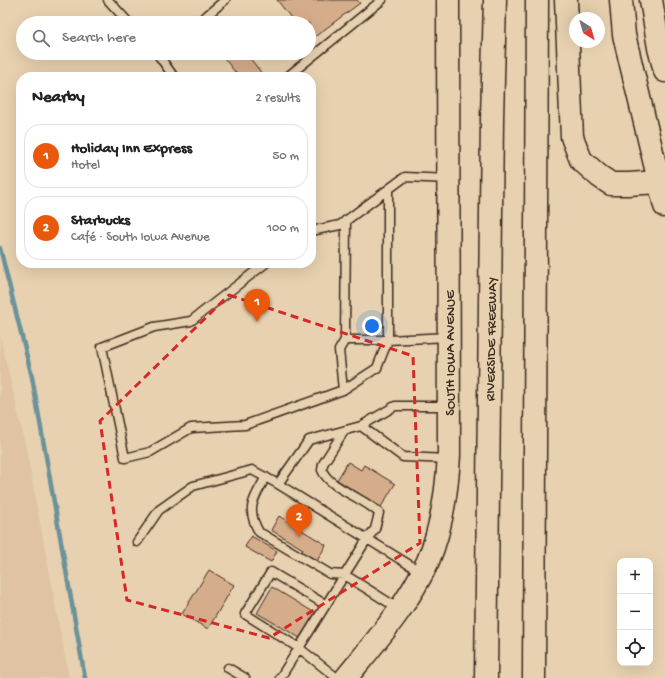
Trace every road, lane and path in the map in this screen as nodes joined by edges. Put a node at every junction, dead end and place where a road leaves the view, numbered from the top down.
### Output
1 (108, 0) edge
2 (225, 0) edge
3 (382, 0) edge
4 (448, 0) edge
5 (495, 0) edge
6 (536, 0) edge
7 (566, 0) edge
8 (621, 0) edge
9 (651, 0) edge
10 (123, 16) edge
11 (206, 16) edge
12 (316, 53) edge
13 (163, 60) edge
14 (308, 60) edge
15 (665, 71) edge
16 (171, 72) edge
17 (293, 72) edge
18 (449, 179) junction
19 (659, 182) junction
20 (388, 190) junction
21 (665, 206) edge
22 (346, 220) junction
23 (316, 230) edge
24 (260, 268) edge
25 (449, 337) junction
26 (345, 340) junction
27 (388, 340) junction
28 (343, 390) junction
29 (449, 406) junction
30 (361, 426) junction
31 (344, 431) junction
32 (449, 459) junction
33 (266, 477) junction
34 (278, 484) junction
35 (367, 539) junction
36 (137, 542) dead end
37 (421, 573) junction
38 (345, 575) junction
39 (326, 605) junction
40 (400, 610) junction
41 (299, 648) junction
42 (228, 668) dead end
43 (245, 678) edge
44 (280, 678) edge
45 (338, 678) edge
46 (346, 678) edge
47 (486, 678) edge
48 (534, 678) edge

1 - 10 lane
2 - 11 lane
3 - 12 lane
4 - 18 main road, SOUTH IOWA AVENUE
5 - 47 main road, RIVERSIDE FREEWAY
6 - 48 main road
7 - 19 main road
8 - 19 main road
9 - 15 main road
13 - 16 lane
14 - 17 lane
18 - 20 lane
18 - 25 main road, SOUTH IOWA AVENUE
19 - 21 main road
20 - 22 lane
20 - 27 lane
22 - 23 lane
22 - 26 lane
24 - 28 lane
25 - 27 lane
25 - 29 main road, SOUTH IOWA AVENUE
26 - 27 lane
26 - 28 lane
27 - 28 lane
29 - 30 lane
29 - 32 main road, SOUTH IOWA AVENUE
30 - 31 lane
30 - 32 lane
31 - 34 lane
31 - 35 lane
32 - 37 main road, SOUTH IOWA AVENUE
33 - 34 lane
33 - 36 lane
33 - 38 lane
34 - 35 lane
35 - 37 lane
35 - 38 lane
37 - 40 main road, SOUTH IOWA AVENUE
38 - 39 lane
38 - 40 lane
39 - 41 lane
39 - 41 lane
40 - 46 main road, SOUTH IOWA AVENUE
41 - 44 lane
41 - 45 lane
42 - 43 lane

